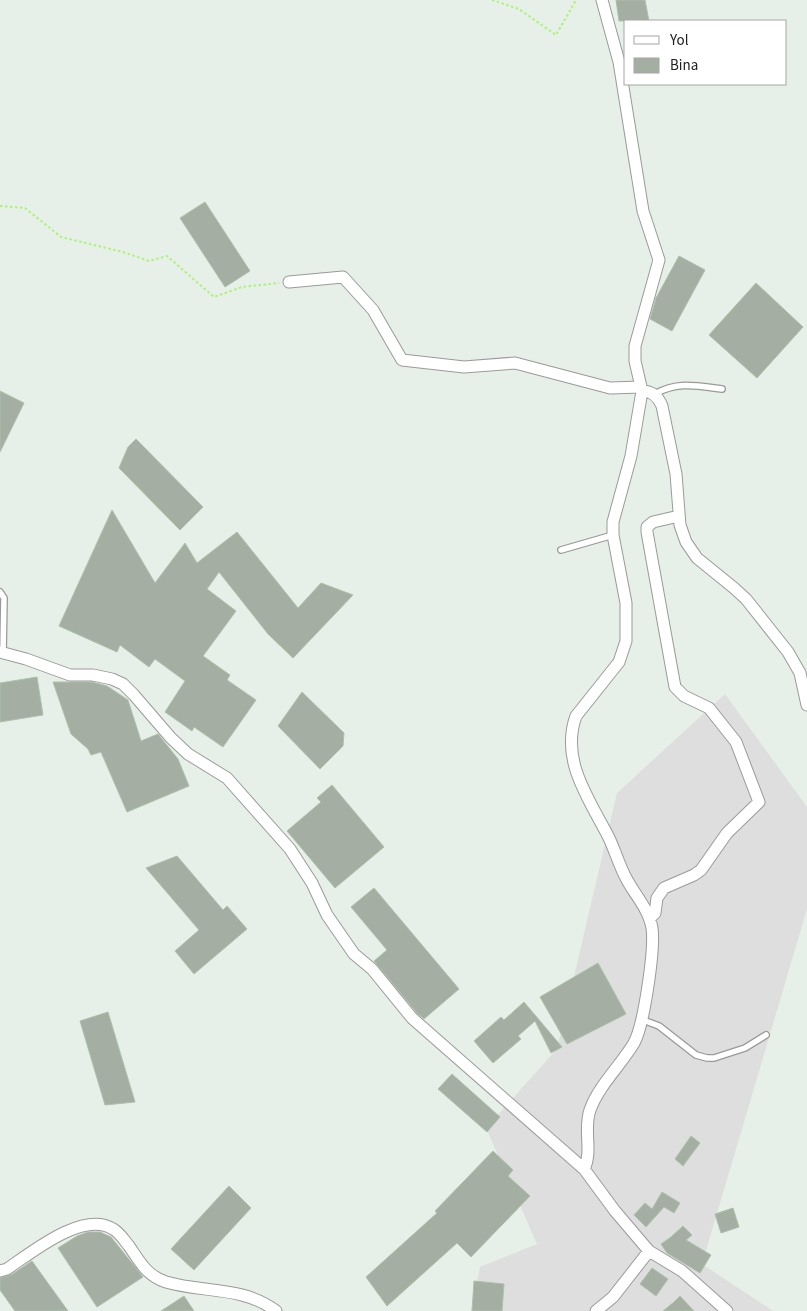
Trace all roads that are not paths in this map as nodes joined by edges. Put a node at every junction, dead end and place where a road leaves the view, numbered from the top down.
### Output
1 (602, 0) edge
2 (289, 282) road end
3 (641, 389) junction
4 (722, 389) dead end
5 (655, 394) junction
6 (679, 516) junction
7 (613, 535) junction
8 (561, 550) dead end
9 (0, 592) edge
10 (2, 653) edge
11 (803, 673) edge
12 (807, 705) edge
13 (650, 918) junction
14 (643, 1020) junction
15 (766, 1035) dead end
16 (584, 1169) junction
17 (650, 1251) junction
18 (0, 1271) edge
19 (276, 1311) edge
20 (596, 1311) edge
21 (727, 1311) edge

1 - 3 street
2 - 3 street
3 - 5 street
3 - 7 street
4 - 5 lane
5 - 6 street
6 - 11 street
6 - 13 street
7 - 8 lane
7 - 13 street
9 - 10 lane
10 - 16 street
11 - 12 street
13 - 14 street
14 - 15 lane
14 - 16 street
16 - 17 street
17 - 20 street
17 - 21 street
18 - 19 street

